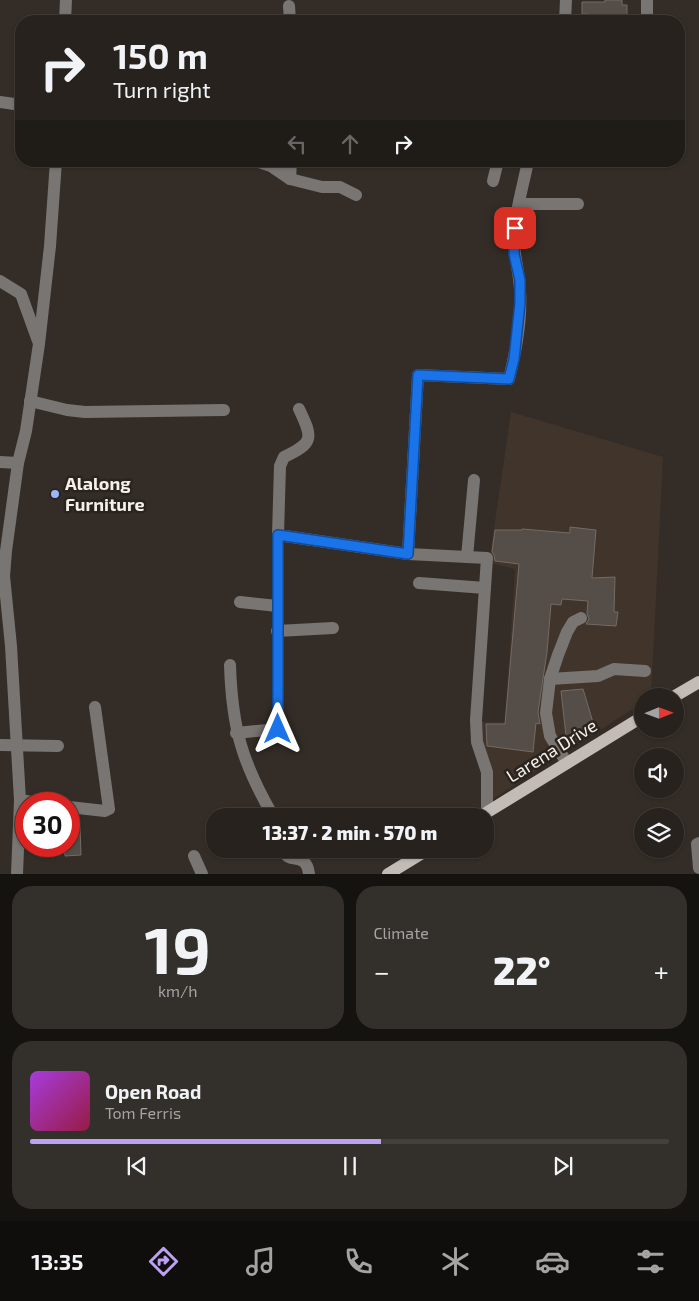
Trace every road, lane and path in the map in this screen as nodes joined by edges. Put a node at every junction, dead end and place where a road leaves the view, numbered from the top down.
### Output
1 (66, 0) edge
2 (566, 0) edge
3 (647, 0) edge
4 (289, 6) dead end
5 (65, 15) edge
6 (290, 15) edge
7 (566, 15) edge
8 (647, 15) edge
9 (0, 102) edge
10 (15, 104) edge
11 (56, 167) edge
12 (272, 167) edge
13 (291, 167) edge
14 (496, 167) edge
15 (527, 167) edge
16 (290, 179) junction
17 (493, 181) dead end
18 (356, 195) dead end
19 (519, 204) junction
20 (578, 204) dead end
21 (0, 281) edge
22 (39, 344) junction
23 (30, 401) junction
24 (299, 409) dead end
25 (224, 410) dead end
26 (0, 462) edge
27 (18, 463) junction
28 (474, 480) dead end
29 (278, 535) junction
30 (408, 554) junction
31 (467, 557) junction
32 (419, 583) dead end
33 (485, 588) junction
34 (240, 602) dead end
35 (277, 606) junction
36 (581, 618) dead end
37 (333, 628) dead end
38 (277, 631) junction
39 (5, 647) edge
40 (230, 665) dead end
41 (645, 671) dead end
42 (6, 678) edge
43 (550, 679) junction
44 (699, 682) edge
45 (684, 691) edge
46 (95, 707) dead end
47 (634, 721) edge
48 (236, 733) junction
49 (0, 745) edge
50 (17, 746) junction
51 (58, 746) dead end
52 (567, 763) junction
53 (20, 792) edge
54 (80, 808) edge
55 (269, 808) edge
56 (484, 808) edge
57 (494, 808) edge
58 (699, 843) edge
59 (194, 856) dead end
60 (18, 857) edge
61 (288, 858) edge
62 (414, 858) edge
63 (699, 868) edge
64 (17, 874) edge
65 (202, 874) edge
66 (309, 874) edge
67 (388, 874) edge

1 - 5 street
2 - 7 street
3 - 8 street
4 - 6 street
9 - 10 street
11 - 22 street
12 - 16 street
13 - 16 street
14 - 17 street
15 - 19 street
16 - 18 street
19 - 20 street
19 - 30 street
21 - 22 street
22 - 23 street
23 - 25 street
23 - 27 street
24 - 29 street
26 - 27 street
27 - 39 street
28 - 31 street
29 - 30 street
29 - 35 street
30 - 31 street
31 - 33 street
32 - 33 street
33 - 56 street
34 - 35 street
35 - 38 street
36 - 43 street
37 - 38 street
38 - 48 street
39 - 42 street
40 - 48 street
41 - 43 street
42 - 50 street
43 - 52 street
44 - 45 main road
46 - 54 street
47 - 52 main road, Larena Drive
48 - 55 street
49 - 50 street
50 - 51 street
50 - 53 street
52 - 57 main road, Larena Drive
58 - 63 street
59 - 65 street
60 - 64 street
61 - 66 street
62 - 67 main road

